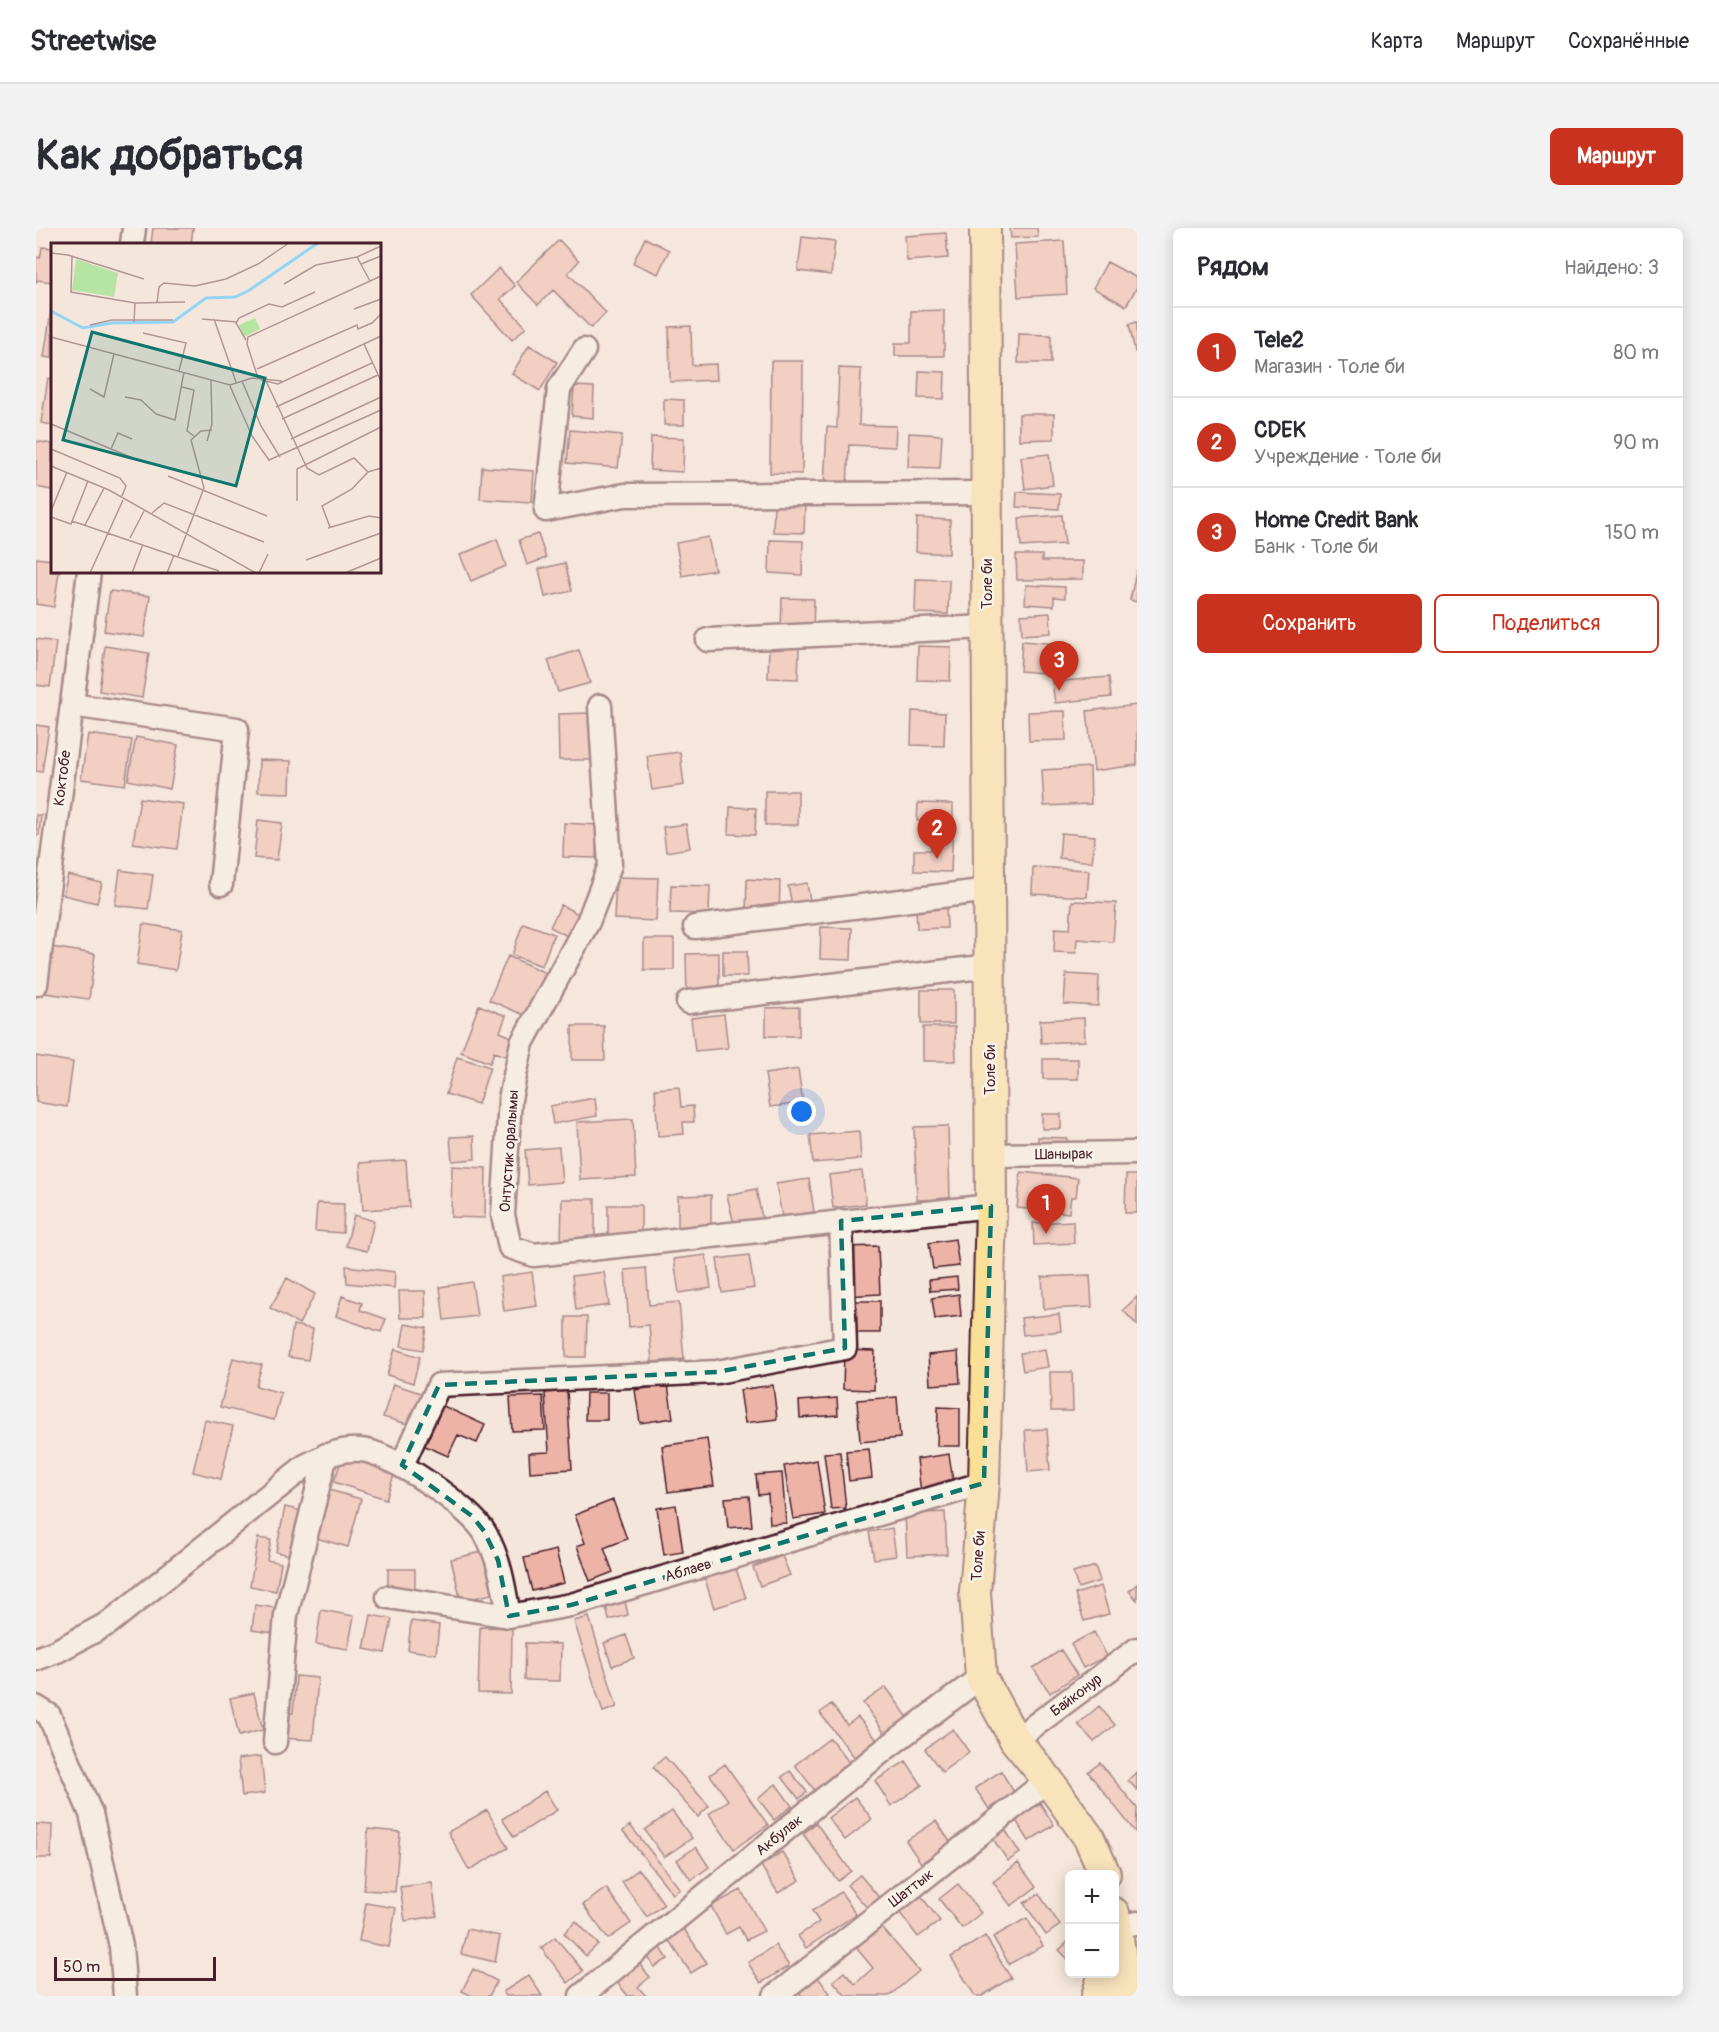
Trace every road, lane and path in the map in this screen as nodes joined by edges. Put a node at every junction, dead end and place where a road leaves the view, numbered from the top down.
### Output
1 (134, 228) edge
2 (985, 228) edge
3 (132, 243) edge
4 (584, 350) dead end
5 (986, 493) junction
6 (89, 573) edge
7 (987, 627) junction
8 (708, 640) dead end
9 (72, 705) junction
10 (600, 706) dead end
11 (221, 884) dead end
12 (989, 890) junction
13 (695, 927) dead end
14 (990, 966) junction
15 (36, 984) edge
16 (688, 1002) dead end
17 (1137, 1153) edge
18 (991, 1155) junction
19 (991, 1206) junction
20 (841, 1221) junction
21 (326, 1455) junction
22 (402, 1465) junction
23 (984, 1483) junction
24 (388, 1598) dead end
25 (509, 1616) junction
26 (1137, 1649) edge
27 (36, 1659) edge
28 (981, 1677) junction
29 (36, 1707) edge
30 (1015, 1740) junction
31 (275, 1742) dead end
32 (1048, 1780) junction
33 (1103, 1870) edge
34 (1121, 1925) edge
35 (1103, 1978) edge
36 (124, 1996) edge
37 (581, 1996) edge
38 (775, 1996) edge
39 (1097, 1996) edge
40 (1127, 1996) edge

1 - 3 street
2 - 5 main road, Толе би
4 - 5 street
5 - 7 main road, Толе би
6 - 9 street, Коктобе
7 - 8 street
7 - 12 main road, Толе би
9 - 11 street
9 - 15 street, Коктобе
10 - 20 street, Онтустик оралымы
12 - 13 street
12 - 14 main road, Толе би
14 - 16 street
14 - 18 main road, Толе би
17 - 18 street, Шанырак
18 - 19 main road, Толе би
19 - 20 street, Онтустик оралымы
19 - 23 main road, Толе би
20 - 22 street
21 - 22 street
21 - 27 street
21 - 31 street
22 - 25 street
23 - 25 street, Аблаев
23 - 28 main road, Толе би
24 - 25 street, Аблаев
26 - 30 street, Байконур
28 - 30 main road, Толе би
28 - 37 street, Акбулак
29 - 36 street
30 - 32 main road, Толе би
32 - 33 main road, Толе би
32 - 38 street, Шаттык
34 - 40 main road
35 - 39 main road

